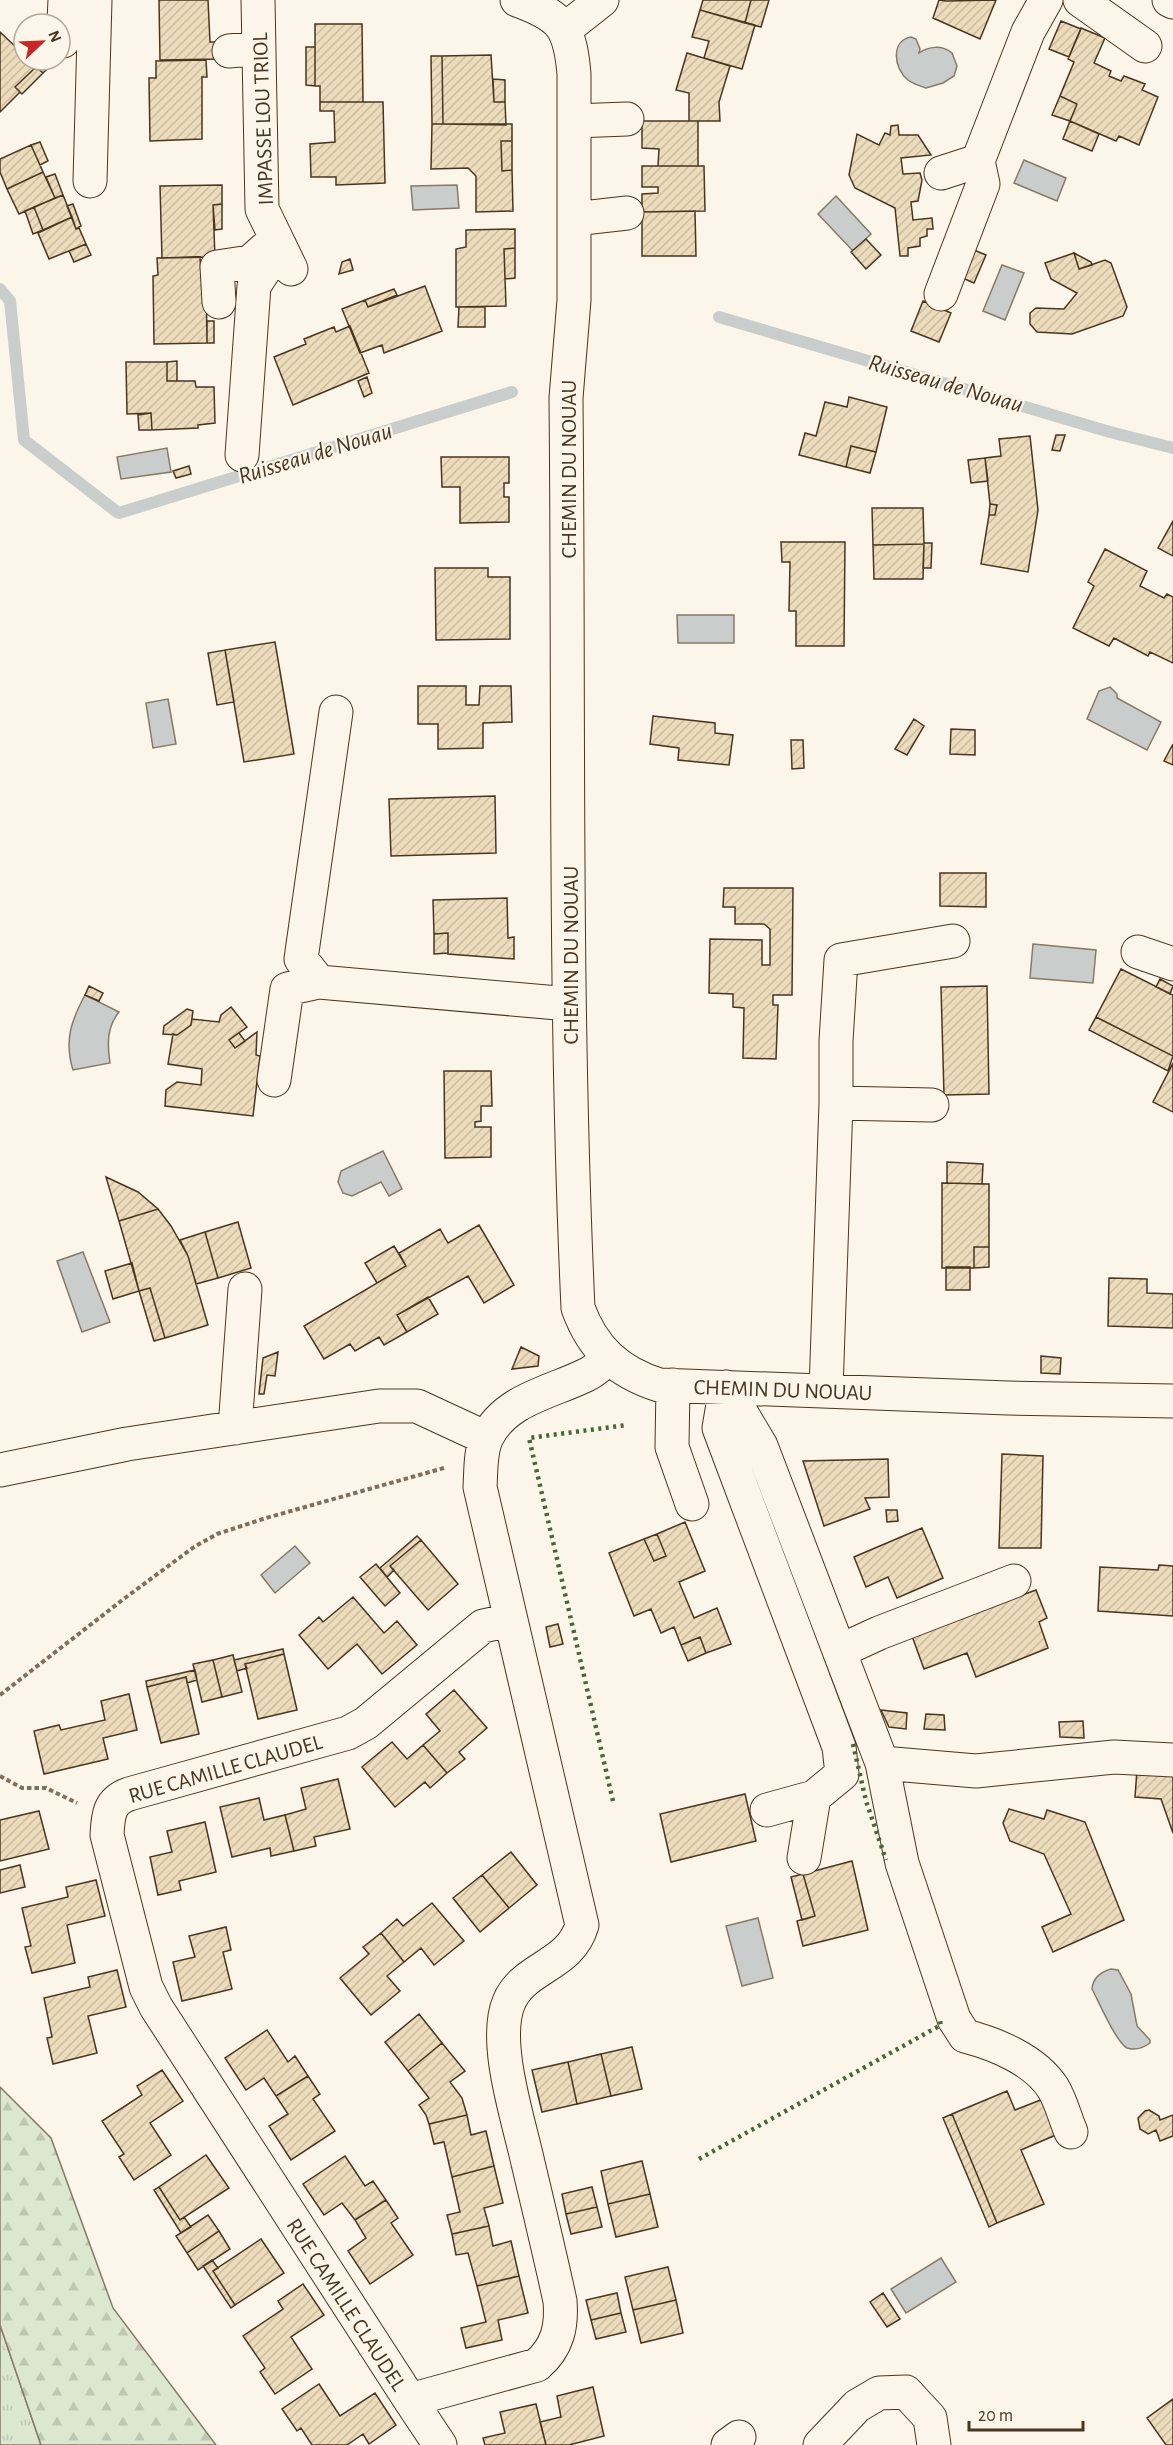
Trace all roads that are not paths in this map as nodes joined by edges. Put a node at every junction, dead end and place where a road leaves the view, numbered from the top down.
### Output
1 (95, 0) edge
2 (258, 0) edge
3 (517, 0) edge
4 (602, 0) edge
5 (1046, 0) edge
6 (1080, 0) edge
7 (564, 30) junction
8 (1145, 46) dead end
9 (627, 119) dead end
10 (574, 121) junction
11 (978, 161) junction
12 (941, 173) dead end
13 (90, 181) dead end
14 (627, 213) dead end
15 (574, 219) junction
16 (282, 251) junction
17 (941, 294) dead end
18 (219, 302) dead end
19 (242, 455) dead end
20 (336, 712) dead end
21 (953, 940) dead end
22 (1138, 952) dead end
23 (1173, 964) edge
24 (319, 982) junction
25 (569, 1004) junction
26 (274, 1080) dead end
27 (836, 1103) junction
28 (932, 1105) dead end
29 (245, 1289) dead end
30 (608, 1359) junction
31 (673, 1385) junction
32 (726, 1387) junction
33 (826, 1390) junction
34 (1173, 1401) edge
35 (235, 1428) junction
36 (486, 1438) junction
37 (0, 1470) edge
38 (692, 1504) dead end
39 (1014, 1581) dead end
40 (510, 1620) junction
41 (840, 1651) junction
42 (1173, 1760) edge
43 (882, 1763) junction
44 (814, 1797) junction
45 (767, 1810) dead end
46 (804, 1858) dead end
47 (1071, 2132) dead end
48 (410, 2400) junction
49 (440, 2445) edge
50 (820, 2445) edge
51 (934, 2445) edge

1 - 13 street
2 - 16 street, IMPASSE LOU TRIOL
3 - 7 street
4 - 7 street
5 - 11 street
6 - 8 street
7 - 10 street, CHEMIN DU NOUAU
9 - 10 street
10 - 15 street, CHEMIN DU NOUAU
11 - 12 street
11 - 17 street
14 - 15 street
15 - 25 street, CHEMIN DU NOUAU
16 - 18 street
16 - 19 street
20 - 24 street
21 - 27 street
22 - 23 street
24 - 25 street
24 - 26 street
25 - 30 street, CHEMIN DU NOUAU
27 - 28 street
27 - 33 street
29 - 35 street
30 - 31 street, CHEMIN DU NOUAU
30 - 36 street
31 - 32 street, CHEMIN DU NOUAU
31 - 38 street
32 - 33 street, CHEMIN DU NOUAU
32 - 41 street
32 - 44 street
33 - 34 street, CHEMIN DU NOUAU
35 - 36 street
35 - 37 street
36 - 40 street, RUE CAMILLE CLAUDEL
39 - 41 street
40 - 48 street, RUE CAMILLE CLAUDEL
40 - 48 street, RUE CAMILLE CLAUDEL
41 - 43 street
42 - 43 street
43 - 47 street
44 - 45 street
44 - 46 street
48 - 49 street
50 - 51 street

